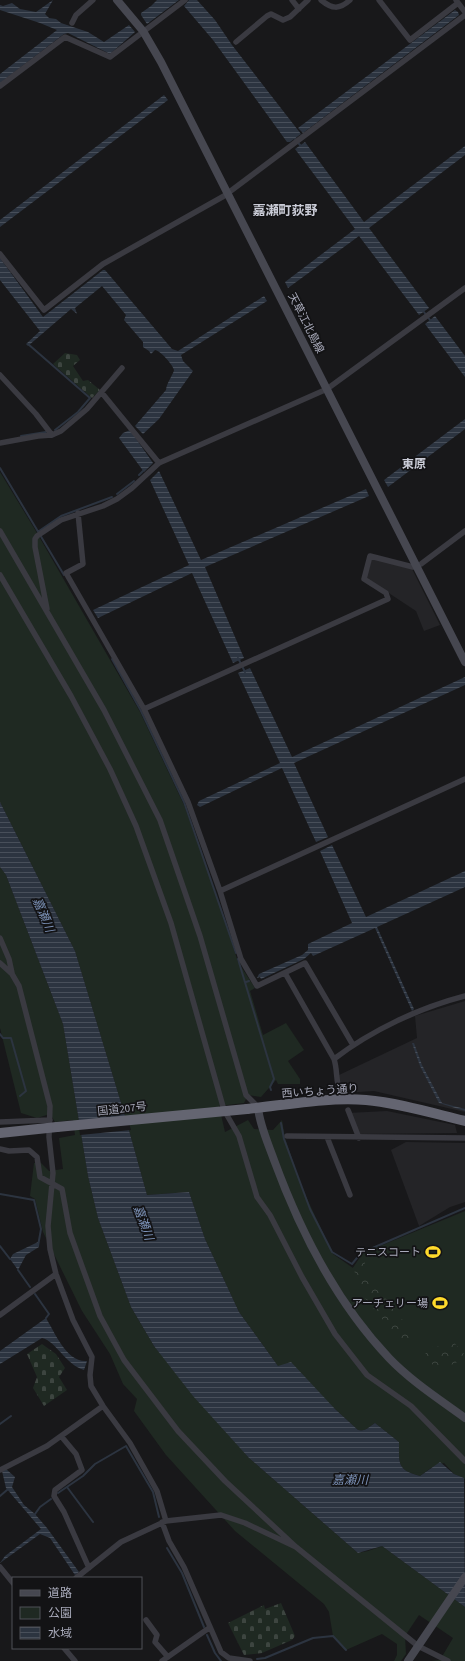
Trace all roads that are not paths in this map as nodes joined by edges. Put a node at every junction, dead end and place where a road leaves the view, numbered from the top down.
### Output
1 (92, 0) edge
2 (117, 0) edge
3 (184, 0) edge
4 (308, 0) edge
5 (321, 0) edge
6 (350, 0) edge
7 (379, 0) edge
8 (293, 1) edge
9 (457, 2) edge
10 (299, 9) junction
11 (465, 14) edge
12 (72, 23) dead end
13 (144, 32) junction
14 (236, 42) dead end
15 (0, 86) edge
16 (228, 193) junction
17 (0, 254) edge
18 (465, 288) edge
19 (122, 368) dead end
20 (0, 376) edge
21 (327, 389) junction
22 (102, 393) junction
23 (52, 435) junction
24 (0, 443) edge
25 (159, 463) junction
26 (78, 513) junction
27 (0, 531) edge
28 (465, 532) edge
29 (416, 566) junction
30 (0, 575) edge
31 (47, 611) junction
32 (465, 662) edge
33 (144, 709) junction
34 (465, 778) edge
35 (220, 891) junction
36 (0, 938) edge
37 (0, 963) edge
38 (285, 973) junction
39 (12, 974) junction
40 (465, 996) edge
41 (353, 1045) junction
42 (334, 1059) junction
43 (341, 1093) dead end
44 (258, 1108) junction
45 (246, 1109) joint
46 (348, 1110) dead end
47 (465, 1120) edge
48 (0, 1122) edge
49 (52, 1125) junction
50 (0, 1133) edge
51 (287, 1136) dead end
52 (327, 1137) junction
53 (359, 1138) junction
54 (465, 1138) edge
55 (0, 1149) edge
56 (52, 1182) junction
57 (350, 1195) dead end
58 (56, 1274) junction
59 (0, 1315) edge
60 (102, 1406) junction
61 (465, 1418) edge
62 (61, 1436) junction
63 (465, 1461) edge
64 (0, 1470) edge
65 (164, 1521) junction
66 (296, 1547) junction
67 (0, 1567) edge
68 (89, 1568) junction
69 (77, 1577) edge
70 (465, 1577) edge
71 (12, 1581) edge
72 (146, 1620) dead end
73 (209, 1628) junction
74 (418, 1646) junction
75 (65, 1649) edge
76 (168, 1657) junction
77 (74, 1661) edge
78 (162, 1661) edge
79 (250, 1661) edge
80 (408, 1661) edge
81 (448, 1661) edge

1 - 12 street
2 - 13 street, 天草江北島線
3 - 13 street
4 - 10 street
5 - 6 street
7 - 9 street
8 - 10 street
9 - 11 street
10 - 14 street
11 - 16 street
13 - 15 street
13 - 16 street, 天草江北島線
16 - 17 street
16 - 21 street, 天草江北島線
18 - 21 street
19 - 22 street
20 - 23 street
21 - 25 street
21 - 29 street, 天草江北島線
22 - 23 street
22 - 25 street
23 - 24 street
25 - 26 street
26 - 31 street
26 - 33 street
27 - 31 street
28 - 29 street
29 - 32 street, 天草江北島線
29 - 33 street
30 - 63 street
31 - 44 street
33 - 35 street
34 - 35 street
35 - 38 street
36 - 39 street
37 - 39 street
38 - 41 street
38 - 42 street
39 - 49 street
40 - 41 street
41 - 42 street
42 - 43 street
44 - 45 highway, 西いちょう通り
44 - 47 highway, 西いちょう通り
44 - 61 street
45 - 49 highway, 国道207号, bridge
46 - 53 street
48 - 49 street
49 - 50 highway, 国道207号
49 - 56 street
51 - 52 street
52 - 53 street
52 - 57 street
53 - 54 street
55 - 56 street
56 - 58 street
56 - 66 street
58 - 59 street
58 - 60 street
60 - 62 street
60 - 65 street
62 - 64 street
62 - 68 street
65 - 66 street
65 - 68 street
65 - 73 street
66 - 74 street
67 - 71 street
68 - 69 street
70 - 74 street
72 - 76 street
73 - 76 street
73 - 79 street
74 - 80 street
74 - 81 street
75 - 77 street
76 - 78 street

